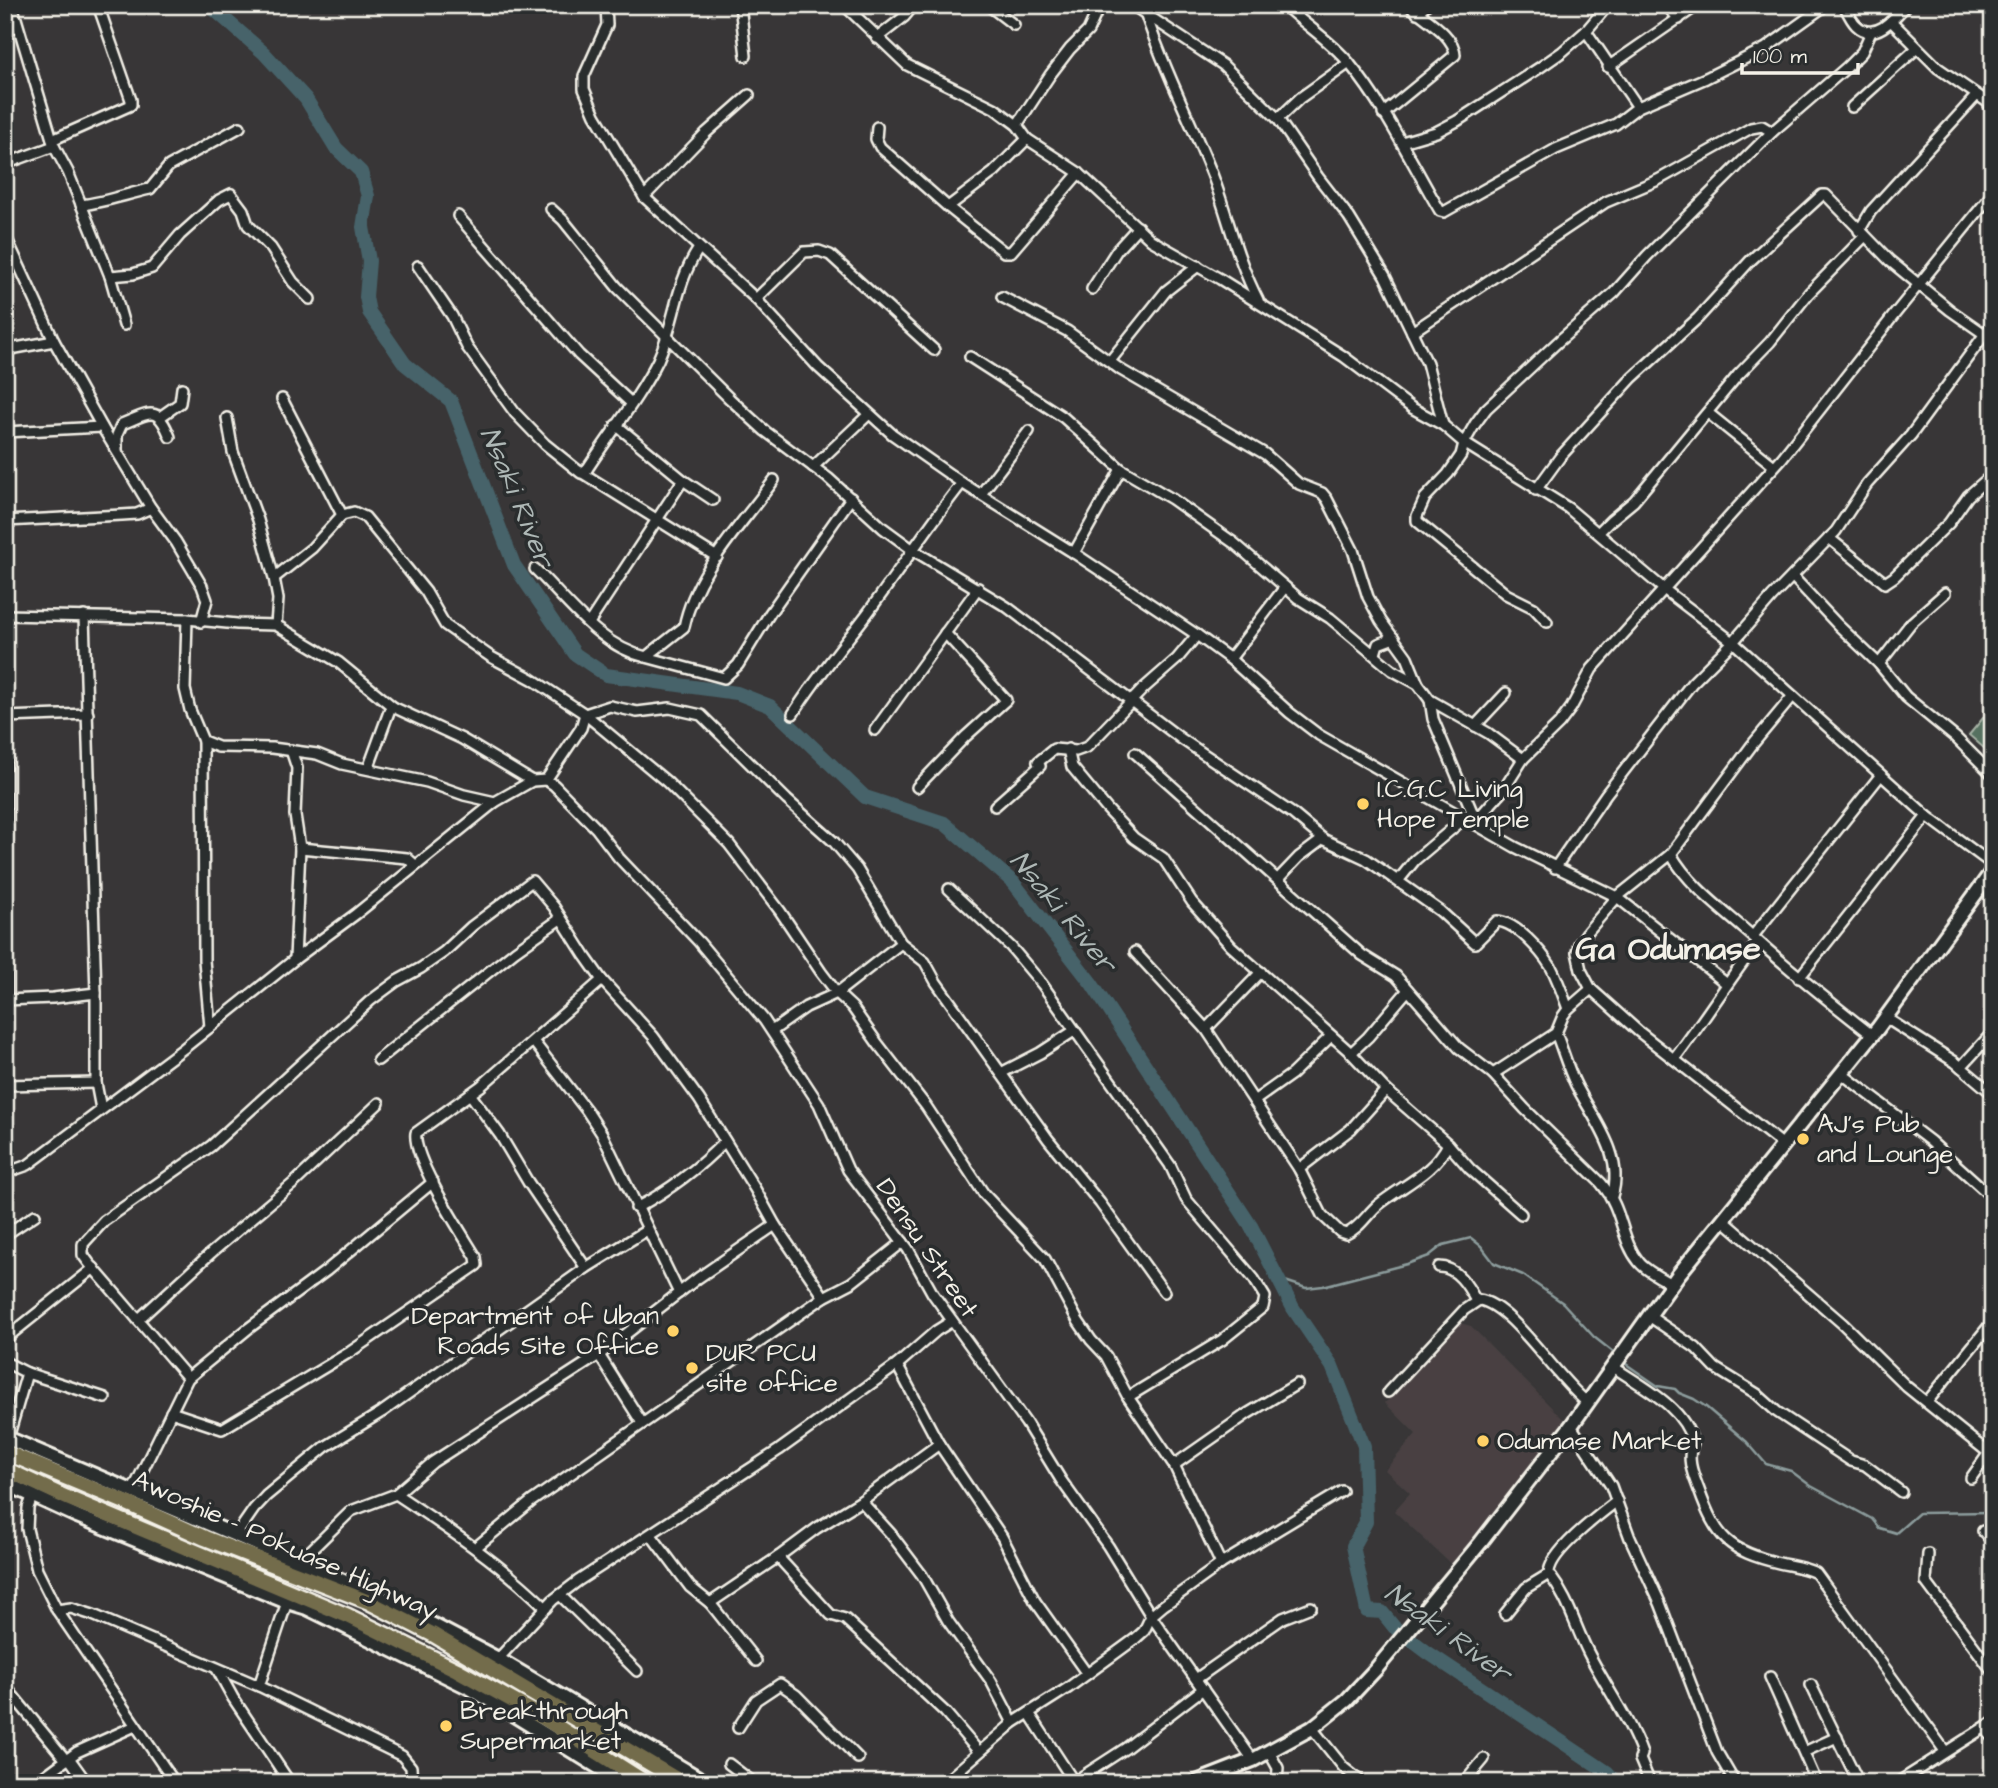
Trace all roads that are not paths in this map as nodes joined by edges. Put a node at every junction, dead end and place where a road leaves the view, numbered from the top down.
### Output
1 (12, 5) edge
2 (98, 5) edge
3 (606, 5) edge
4 (740, 5) edge
5 (844, 5) edge
6 (914, 5) edge
7 (988, 5) edge
8 (1100, 5) edge
9 (1132, 5) edge
10 (1284, 5) edge
11 (1409, 5) edge
12 (1426, 5) edge
13 (1608, 5) edge
14 (1666, 5) edge
15 (1698, 5) edge
16 (1826, 5) edge
17 (1844, 5) edge
18 (1906, 5) edge
19 (1417, 13) junction
20 (1146, 15) junction
21 (1679, 19) junction
22 (1891, 21) junction
23 (1014, 25) dead end
24 (1586, 31) junction
25 (1871, 32) junction
26 (877, 38) junction
27 (1917, 48) junction
28 (746, 56) dead end
29 (1349, 63) junction
30 (1608, 66) junction
31 (749, 94) dead end
32 (1977, 95) junction
33 (1638, 107) junction
34 (1852, 107) dead end
35 (1993, 109) edge
36 (1383, 114) junction
37 (1278, 119) junction
38 (1017, 125) junction
39 (240, 127) dead end
40 (877, 127) dead end
41 (1772, 132) junction
42 (1027, 139) junction
43 (1402, 142) junction
44 (53, 143) junction
45 (5, 164) edge
46 (1079, 173) junction
47 (1993, 193) edge
48 (644, 197) junction
49 (81, 205) junction
50 (948, 207) junction
51 (551, 209) dead end
52 (458, 216) dead end
53 (1138, 227) junction
54 (1862, 234) junction
55 (5, 235) edge
56 (699, 248) junction
57 (418, 266) dead end
58 (1198, 266) junction
59 (110, 276) junction
60 (1920, 284) junction
61 (1092, 289) dead end
62 (1002, 297) dead end
63 (310, 299) dead end
64 (756, 299) junction
65 (1259, 303) junction
66 (1993, 323) edge
67 (124, 325) dead end
68 (1412, 332) junction
69 (667, 335) junction
70 (1983, 335) junction
71 (1993, 340) edge
72 (54, 341) junction
73 (5, 350) edge
74 (934, 350) dead end
75 (970, 357) dead end
76 (1110, 361) junction
77 (182, 388) dead end
78 (282, 399) dead end
79 (631, 403) junction
80 (1708, 413) junction
81 (868, 415) junction
82 (160, 417) junction
83 (227, 418) dead end
84 (616, 425) junction
85 (1443, 425) junction
86 (102, 427) junction
87 (1029, 431) dead end
88 (5, 432) edge
89 (170, 436) dead end
90 (1464, 443) junction
91 (117, 453) junction
92 (1774, 466) junction
93 (813, 467) junction
94 (1121, 469) junction
95 (587, 470) junction
96 (1993, 474) edge
97 (683, 480) junction
98 (774, 480) dead end
99 (962, 483) junction
100 (1536, 490) junction
101 (981, 494) junction
102 (850, 498) junction
103 (713, 500) dead end
104 (151, 508) junction
105 (342, 515) junction
106 (657, 519) junction
107 (5, 521) edge
108 (1600, 532) junction
109 (1829, 538) junction
110 (913, 550) junction
111 (1074, 554) junction
112 (717, 557) junction
113 (535, 569) dead end
114 (1793, 577) junction
115 (274, 578) junction
116 (1285, 587) junction
117 (978, 588) junction
118 (1665, 590) junction
119 (1945, 593) dead end
120 (5, 615) edge
121 (84, 616) junction
122 (187, 619) junction
123 (201, 622) junction
124 (1547, 622) dead end
125 (589, 623) junction
126 (276, 625) junction
127 (945, 633) junction
128 (1197, 635) junction
129 (1394, 638) junction
130 (1733, 642) junction
131 (1375, 653) junction
132 (646, 657) junction
133 (1230, 659) junction
134 (1879, 664) junction
135 (1418, 684) junction
136 (1506, 693) dead end
137 (1792, 697) junction
138 (1430, 699) junction
139 (1132, 701) junction
140 (393, 707) junction
141 (88, 713) junction
142 (793, 713) dead end
143 (585, 714) junction
144 (6, 717) edge
145 (1475, 726) junction
146 (875, 730) dead end
147 (203, 741) junction
148 (1068, 749) junction
149 (291, 750) junction
150 (1135, 753) dead end
151 (1522, 759) junction
152 (368, 769) junction
153 (1993, 775) edge
154 (1880, 776) junction
155 (545, 780) junction
156 (532, 781) junction
157 (917, 787) dead end
158 (495, 802) junction
159 (995, 806) dead end
160 (6, 815) edge
161 (1927, 816) junction
162 (1465, 818) junction
163 (1475, 822) junction
164 (1323, 839) junction
165 (300, 848) junction
166 (1671, 854) junction
167 (415, 865) junction
168 (1555, 868) junction
169 (1993, 868) edge
170 (1278, 880) junction
171 (1398, 881) junction
172 (949, 889) dead end
173 (1617, 897) junction
174 (560, 919) junction
175 (1755, 939) junction
176 (901, 943) junction
177 (1135, 952) dead end
178 (295, 959) junction
179 (1261, 972) junction
180 (1799, 978) junction
181 (603, 979) junction
182 (1727, 984) junction
183 (1591, 989) junction
184 (1408, 990) junction
185 (96, 993) junction
186 (837, 993) junction
187 (6, 1000) edge
188 (1569, 1009) junction
189 (1886, 1018) junction
190 (210, 1027) junction
191 (1206, 1029) junction
192 (772, 1031) junction
193 (1074, 1031) junction
194 (1993, 1032) edge
195 (1556, 1034) junction
196 (1872, 1035) junction
197 (1331, 1036) junction
198 (533, 1041) junction
199 (1351, 1053) junction
200 (1675, 1058) junction
201 (378, 1060) dead end
202 (1961, 1067) junction
203 (1001, 1073) junction
204 (1841, 1073) junction
205 (1493, 1074) junction
206 (96, 1083) junction
207 (5, 1085) edge
208 (1386, 1090) junction
209 (470, 1094) junction
210 (1993, 1094) edge
211 (1254, 1101) junction
212 (379, 1103) dead end
213 (100, 1108) junction
214 (725, 1141) junction
215 (1448, 1144) junction
216 (1782, 1144) junction
217 (1298, 1169) junction
218 (6, 1173) edge
219 (433, 1182) junction
220 (1612, 1196) junction
221 (1993, 1198) edge
222 (636, 1208) junction
223 (35, 1214) dead end
224 (1521, 1214) dead end
225 (1722, 1219) junction
226 (775, 1225) junction
227 (647, 1230) junction
228 (5, 1235) edge
229 (903, 1242) junction
230 (1439, 1267) dead end
231 (94, 1268) junction
232 (586, 1268) junction
233 (1671, 1284) junction
234 (1164, 1292) dead end
235 (679, 1293) junction
236 (824, 1297) junction
237 (1476, 1301) junction
238 (1649, 1316) junction
239 (138, 1320) junction
240 (952, 1321) junction
241 (1993, 1321) edge
242 (5, 1339) edge
243 (599, 1355) junction
244 (5, 1362) edge
245 (897, 1365) junction
246 (1612, 1366) junction
247 (27, 1373) junction
248 (188, 1378) junction
249 (1297, 1384) dead end
250 (1388, 1392) dead end
251 (1128, 1397) junction
252 (105, 1398) dead end
253 (1927, 1402) junction
254 (1588, 1403) junction
255 (171, 1412) junction
256 (642, 1423) junction
257 (1571, 1426) junction
258 (6, 1443) edge
259 (939, 1444) junction
260 (1991, 1450) edge
261 (1174, 1465) junction
262 (5, 1469) edge
263 (1970, 1479) dead end
264 (5, 1483) edge
265 (1342, 1491) dead end
266 (132, 1492) junction
267 (1901, 1492) dead end
268 (33, 1494) junction
269 (396, 1494) junction
270 (861, 1501) junction
271 (1617, 1501) junction
272 (1983, 1531) dead end
273 (236, 1535) junction
274 (651, 1535) junction
275 (1993, 1542) edge
276 (475, 1548) junction
277 (1928, 1554) dead end
278 (778, 1557) junction
279 (300, 1561) junction
280 (1222, 1564) junction
281 (1549, 1574) junction
282 (560, 1595) junction
283 (287, 1602) junction
284 (710, 1603) junction
285 (1311, 1607) dead end
286 (546, 1608) junction
287 (57, 1610) junction
288 (1505, 1614) dead end
289 (1151, 1616) junction
290 (498, 1659) junction
291 (756, 1661) dead end
292 (217, 1669) junction
293 (637, 1671) dead end
294 (1993, 1672) edge
295 (1087, 1674) junction
296 (1770, 1677) dead end
297 (1196, 1679) junction
298 (1811, 1685) dead end
299 (5, 1686) edge
300 (259, 1686) junction
301 (1203, 1689) junction
302 (1029, 1713) junction
303 (1013, 1723) junction
304 (1989, 1725) edge
305 (135, 1726) junction
306 (738, 1728) dead end
307 (1312, 1728) junction
308 (1837, 1737) junction
309 (1993, 1739) edge
310 (1945, 1751) junction
311 (979, 1752) junction
312 (1269, 1752) junction
313 (1804, 1752) junction
314 (638, 1756) junction
315 (858, 1758) dead end
316 (67, 1759) junction
317 (1484, 1759) dead end
318 (1253, 1760) junction
319 (729, 1765) dead end
320 (627, 1778) edge
321 (1073, 1782) edge
322 (1898, 1782) edge
323 (35, 1783) edge
324 (87, 1783) edge
325 (175, 1783) edge
326 (290, 1783) edge
327 (412, 1783) edge
328 (646, 1783) edge
329 (683, 1783) edge
330 (706, 1783) edge
331 (754, 1783) edge
332 (944, 1783) edge
333 (1194, 1783) edge
334 (1277, 1783) edge
335 (1363, 1783) edge
336 (1464, 1783) edge
337 (1650, 1783) edge
338 (1734, 1783) edge
339 (1817, 1783) edge
340 (1859, 1783) edge

1 - 44 street
2 - 44 street
3 - 48 street
4 - 28 street
5 - 26 street
6 - 26 street
7 - 23 street
8 - 38 street
9 - 20 street
10 - 29 street
11 - 19 street
12 - 19 street
13 - 24 street
14 - 21 street
15 - 21 street
16 - 33 street
17 - 25 street
18 - 22 street
19 - 36 street
20 - 37 street
20 - 65 street
21 - 30 street
22 - 25 street
22 - 27 street
24 - 30 street
24 - 43 street
25 - 41 street
26 - 38 street
27 - 32 street
27 - 34 street
29 - 36 street
29 - 37 street
30 - 33 street
31 - 48 street
32 - 35 street
32 - 54 street
33 - 43 street
36 - 43 street
37 - 68 street
38 - 42 street
39 - 49 street
40 - 50 street
41 - 68 street
41 - 90 street
42 - 46 street
42 - 50 street
44 - 45 street
44 - 49 street
46 - 50 street
46 - 53 street
47 - 60 street
48 - 56 street
49 - 59 street
51 - 69 street
52 - 79 street
53 - 58 street
53 - 61 street
54 - 60 street
54 - 80 street
54 - 100 street
55 - 72 street
56 - 64 street
56 - 69 street
57 - 95 street
58 - 65 street
58 - 76 street
59 - 63 street
59 - 67 street
60 - 70 street
60 - 92 street
62 - 76 street
64 - 74 street
64 - 81 street
65 - 85 street
66 - 70 street
68 - 85 street
69 - 79 street
69 - 93 street
70 - 71 street
70 - 109 street
72 - 73 street
72 - 86 street
75 - 94 street
76 - 129 street
77 - 82 street
78 - 105 street
79 - 84 street
80 - 92 street
80 - 108 street
81 - 93 street
81 - 99 street
82 - 89 street
82 - 91 street
83 - 115 street
84 - 95 street
84 - 97 street
85 - 90 street
86 - 88 street
86 - 91 street
87 - 101 street
90 - 100 street
90 - 124 street
91 - 104 street
92 - 118 street
93 - 102 street
94 - 111 street
94 - 116 street
95 - 106 street
96 - 109 street
97 - 103 street
97 - 106 street
98 - 112 street
99 - 101 street
99 - 110 street
100 - 108 street
101 - 111 street
102 - 110 street
102 - 132 street
104 - 107 street
104 - 123 street
105 - 115 street
105 - 143 street
106 - 112 street
106 - 125 street
108 - 118 street
109 - 114 street
110 - 117 street
110 - 142 street
111 - 128 street
112 - 132 street
113 - 125 street
114 - 130 street
114 - 134 street
115 - 126 street
116 - 131 street
116 - 133 street
117 - 127 street
117 - 139 street
118 - 130 street
118 - 151 street
119 - 134 street
120 - 121 street
121 - 122 street
121 - 141 street
122 - 123 street
122 - 147 street
123 - 126 street
125 - 132 street
126 - 140 street
127 - 146 street
127 - 157 street
128 - 133 street
128 - 139 street
129 - 131 street
129 - 135 street
130 - 137 street
130 - 168 street
131 - 135 street
133 - 162 street
134 - 153 street
135 - 138 street
136 - 145 street
137 - 154 street
137 - 166 street
138 - 145 street
138 - 163 street
139 - 148 street
139 - 164 street
140 - 152 street
140 - 156 street
141 - 144 street
141 - 185 street
143 - 155 street
143 - 176 street
143 - 186 street
144 - 160 street
145 - 151 street
147 - 149 street
147 - 190 street
148 - 159 street
148 - 179 street
149 - 152 street
149 - 165 street
150 - 170 street
151 - 163 street
152 - 158 street
154 - 161 street
154 - 175 street
155 - 156 street
155 - 192 street, Densu Street
156 - 158 street
158 - 167 street
160 - 187 street
161 - 169 street
161 - 180 street
162 - 163 street
162 - 171 street
163 - 168 street
164 - 170 street
164 - 171 street
165 - 167 street
165 - 178 street
166 - 173 street
166 - 175 street
167 - 178 street
168 - 173 street
169 - 189 street
170 - 184 street
171 - 188 street
172 - 193 street
173 - 182 street
173 - 183 street
174 - 181 street
174 - 201 street
174 - 231 street
175 - 180 street
175 - 182 street
176 - 186 street
176 - 203 street
177 - 191 street
178 - 190 street
179 - 191 street
179 - 197 street
180 - 196 street
181 - 198 street
181 - 214 street
182 - 200 street
183 - 188 street
183 - 200 street
184 - 199 street
184 - 205 street
185 - 187 street
185 - 206 street
186 - 192 street
186 - 251 street
188 - 195 street
189 - 196 street
189 - 202 street
190 - 213 street
191 - 211 street
192 - 229 street, Densu Street
193 - 203 street
193 - 251 street
194 - 202 street
195 - 205 street
195 - 220 street
196 - 204 street
197 - 199 street
197 - 211 street
198 - 209 street
198 - 222 street
199 - 208 street
200 - 216 street
202 - 210 street
203 - 234 street
204 - 216 street
204 - 221 street
205 - 220 street
206 - 207 street
206 - 213 street
208 - 215 street
208 - 217 street
209 - 219 street
209 - 232 street
211 - 217 street
212 - 239 street
213 - 218 street
214 - 222 street
214 - 226 street
215 - 217 street
215 - 224 street
216 - 225 street
219 - 248 street
219 - 255 street
220 - 233 street
222 - 227 street
223 - 228 street
225 - 233 street
225 - 253 street
226 - 235 street
226 - 236 street
227 - 232 street
227 - 235 street
229 - 236 street
229 - 240 street, Densu Street
230 - 237 street
231 - 239 street
231 - 242 street
232 - 273 street
233 - 238 street
235 - 243 street
236 - 256 street
237 - 250 street
237 - 254 street
238 - 246 street
238 - 267 street
239 - 248 street
240 - 245 street
240 - 289 street, Densu Street
241 - 253 street
243 - 256 street
243 - 269 street
244 - 247 street
245 - 259 street
245 - 274 street
246 - 254 street
246 - 310 street
247 - 252 street
247 - 258 street
248 - 255 street
249 - 261 street
251 - 261 street
253 - 260 street
254 - 257 street
255 - 266 street
256 - 276 street
257 - 271 street
257 - 307 street
258 - 266 street
258 - 314 main road, Awoshie - Pokuase Highway
259 - 270 street
259 - 295 street
260 - 263 street
261 - 280 street
262 - 320 main road, Awoshie - Pokuase Highway
264 - 268 street
265 - 280 street
266 - 273 street
268 - 283 street
268 - 287 street
269 - 276 street
269 - 279 street
270 - 278 street
270 - 303 street
271 - 281 street
271 - 338 street
272 - 275 street
273 - 279 street
274 - 282 street
274 - 284 street
276 - 286 street
277 - 294 street
278 - 284 street
278 - 311 street
279 - 290 street
280 - 289 street
281 - 288 street
281 - 337 street
282 - 286 street
282 - 293 street
283 - 300 street
283 - 320 street
284 - 291 street
285 - 297 street
286 - 290 street
287 - 292 street
287 - 305 street
289 - 295 street
289 - 297 street, Densu Street
290 - 330 street
292 - 300 street
292 - 326 street
295 - 302 street
296 - 313 street
297 - 301 street, Densu Street
298 - 308 street
299 - 316 street
300 - 327 street
301 - 318 street, Densu Street
301 - 321 street
302 - 303 street
302 - 321 street
303 - 311 street
304 - 309 street
304 - 310 street
305 - 316 street
305 - 325 street
306 - 315 street
307 - 312 street
307 - 335 street
308 - 313 street
308 - 340 street
310 - 322 street
311 - 332 street
312 - 318 street
312 - 334 street
313 - 339 street
314 - 320 main road
314 - 329 main road, Awoshie - Pokuase Highway
316 - 323 street
316 - 324 street
317 - 336 street
318 - 333 street
319 - 331 street
320 - 328 main road, Awoshie - Pokuase Highway

